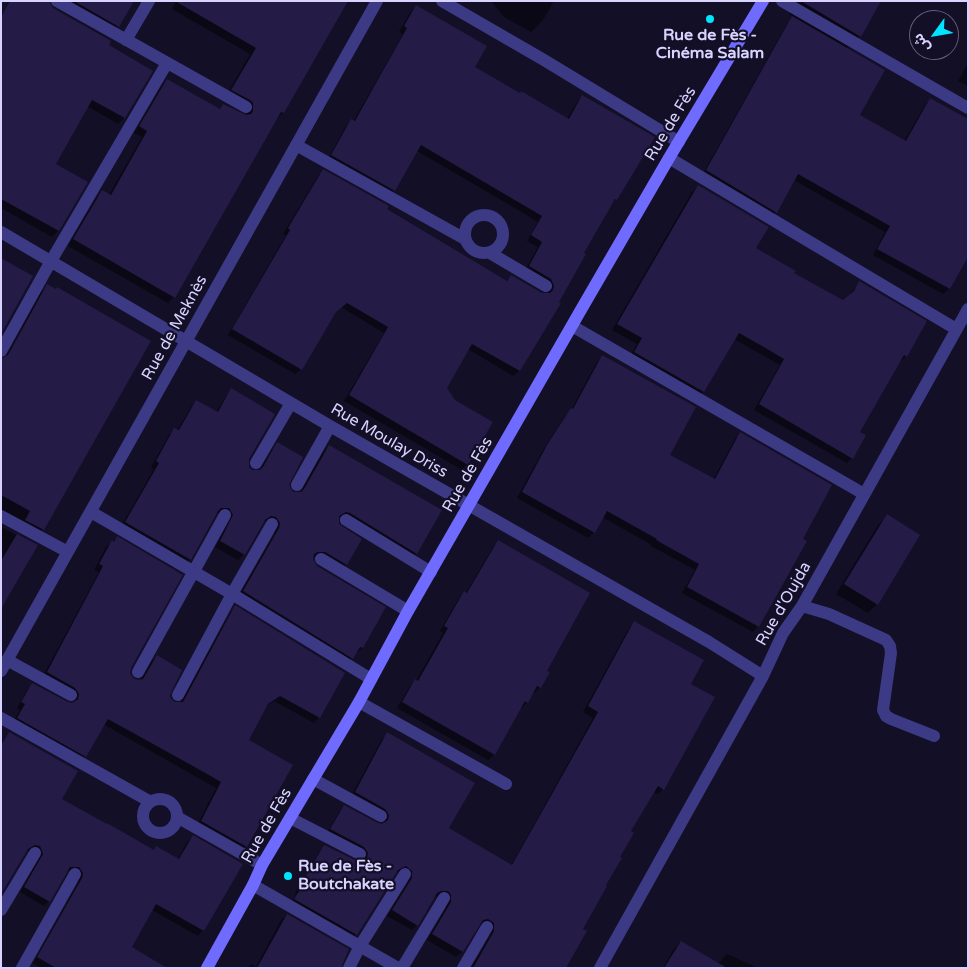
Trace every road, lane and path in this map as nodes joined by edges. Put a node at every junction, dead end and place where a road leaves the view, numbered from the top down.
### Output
1 (57, 1) edge
2 (149, 1) edge
3 (377, 1) edge
4 (442, 1) edge
5 (763, 1) edge
6 (782, 1) edge
7 (126, 40) junction
8 (167, 63) junction
9 (246, 107) dead end
10 (968, 108) edge
11 (679, 142) junction
12 (296, 145) junction
13 (669, 158) junction
14 (1, 232) edge
15 (465, 240) junction
16 (490, 253) junction
17 (51, 261) junction
18 (546, 286) dead end
19 (968, 309) edge
20 (572, 326) junction
21 (956, 329) junction
22 (186, 341) junction
23 (1, 351) edge
24 (291, 403) junction
25 (330, 426) junction
26 (256, 463) dead end
27 (297, 486) dead end
28 (864, 494) junction
29 (469, 506) junction
30 (92, 512) junction
31 (225, 515) dead end
32 (1, 516) edge
33 (346, 520) dead end
34 (272, 524) dead end
35 (68, 552) junction
36 (321, 560) dead end
37 (193, 572) junction
38 (431, 572) junction
39 (232, 594) junction
40 (802, 606) junction
41 (408, 611) junction
42 (4, 666) edge
43 (138, 672) dead end
44 (763, 676) junction
45 (371, 679) junction
46 (178, 694) dead end
47 (71, 695) dead end
48 (359, 702) junction
49 (1, 718) edge
50 (934, 736) dead end
51 (313, 779) junction
52 (506, 784) dead end
53 (150, 801) junction
54 (381, 816) dead end
55 (177, 817) junction
56 (290, 818) junction
57 (35, 853) dead end
58 (360, 854) dead end
59 (262, 865) junction
60 (75, 874) dead end
61 (406, 874) dead end
62 (253, 885) junction
63 (444, 898) dead end
64 (1, 910) edge
65 (487, 927) dead end
66 (360, 946) junction
67 (22, 968) edge
68 (207, 968) edge
69 (349, 968) edge
70 (398, 968) edge
71 (402, 968) edge
72 (464, 968) edge
73 (600, 968) edge

1 - 7 street
2 - 7 street
3 - 12 street, Rue de Meknès
4 - 11 street
5 - 11 street, Rue de Fès
6 - 10 street
7 - 8 street
8 - 9 street
8 - 17 street
11 - 13 street, Rue de Fès
12 - 15 street
12 - 22 street, Rue de Meknès
13 - 20 street, Rue de Fès
13 - 21 street
14 - 17 street, Rue Moulay Driss
15 - 16 street
15 - 16 street
16 - 18 street
17 - 22 street, Rue Moulay Driss
17 - 23 street
19 - 21 street, Rue d'Oujda
20 - 28 street
20 - 29 street, Rue de Fès
21 - 28 street, Rue d'Oujda
22 - 24 street, Rue Moulay Driss
22 - 30 street, Rue de Meknès
24 - 25 street, Rue Moulay Driss
24 - 26 street
25 - 27 street
25 - 29 street, Rue Moulay Driss
28 - 40 street, Rue d'Oujda
29 - 38 street, Rue de Fès
29 - 44 street, Rue Moulay Driss
30 - 35 street, Rue de Meknès
30 - 37 street
31 - 37 street
32 - 35 street
33 - 38 street
34 - 39 street
35 - 42 street, Rue de Meknès
36 - 41 street
37 - 39 street
37 - 43 street
38 - 41 street, Rue de Fès
39 - 45 street
39 - 46 street
40 - 44 street, Rue d'Oujda
40 - 50 street
41 - 45 street, Rue de Fès
42 - 47 street
44 - 73 street, Rue d'Oujda
45 - 48 street, Rue de Fès
48 - 51 street, Rue de Fès
48 - 52 street
49 - 53 street
51 - 54 street
51 - 56 street, Rue de Fès
53 - 55 street
53 - 55 street
55 - 59 street
56 - 58 street
56 - 59 street, Rue de Fès
57 - 64 street
59 - 62 street, Rue de Fès
60 - 67 street
61 - 66 street
62 - 66 street
62 - 68 street, Rue de Fès
63 - 71 street
65 - 72 street
66 - 69 street
66 - 70 street

